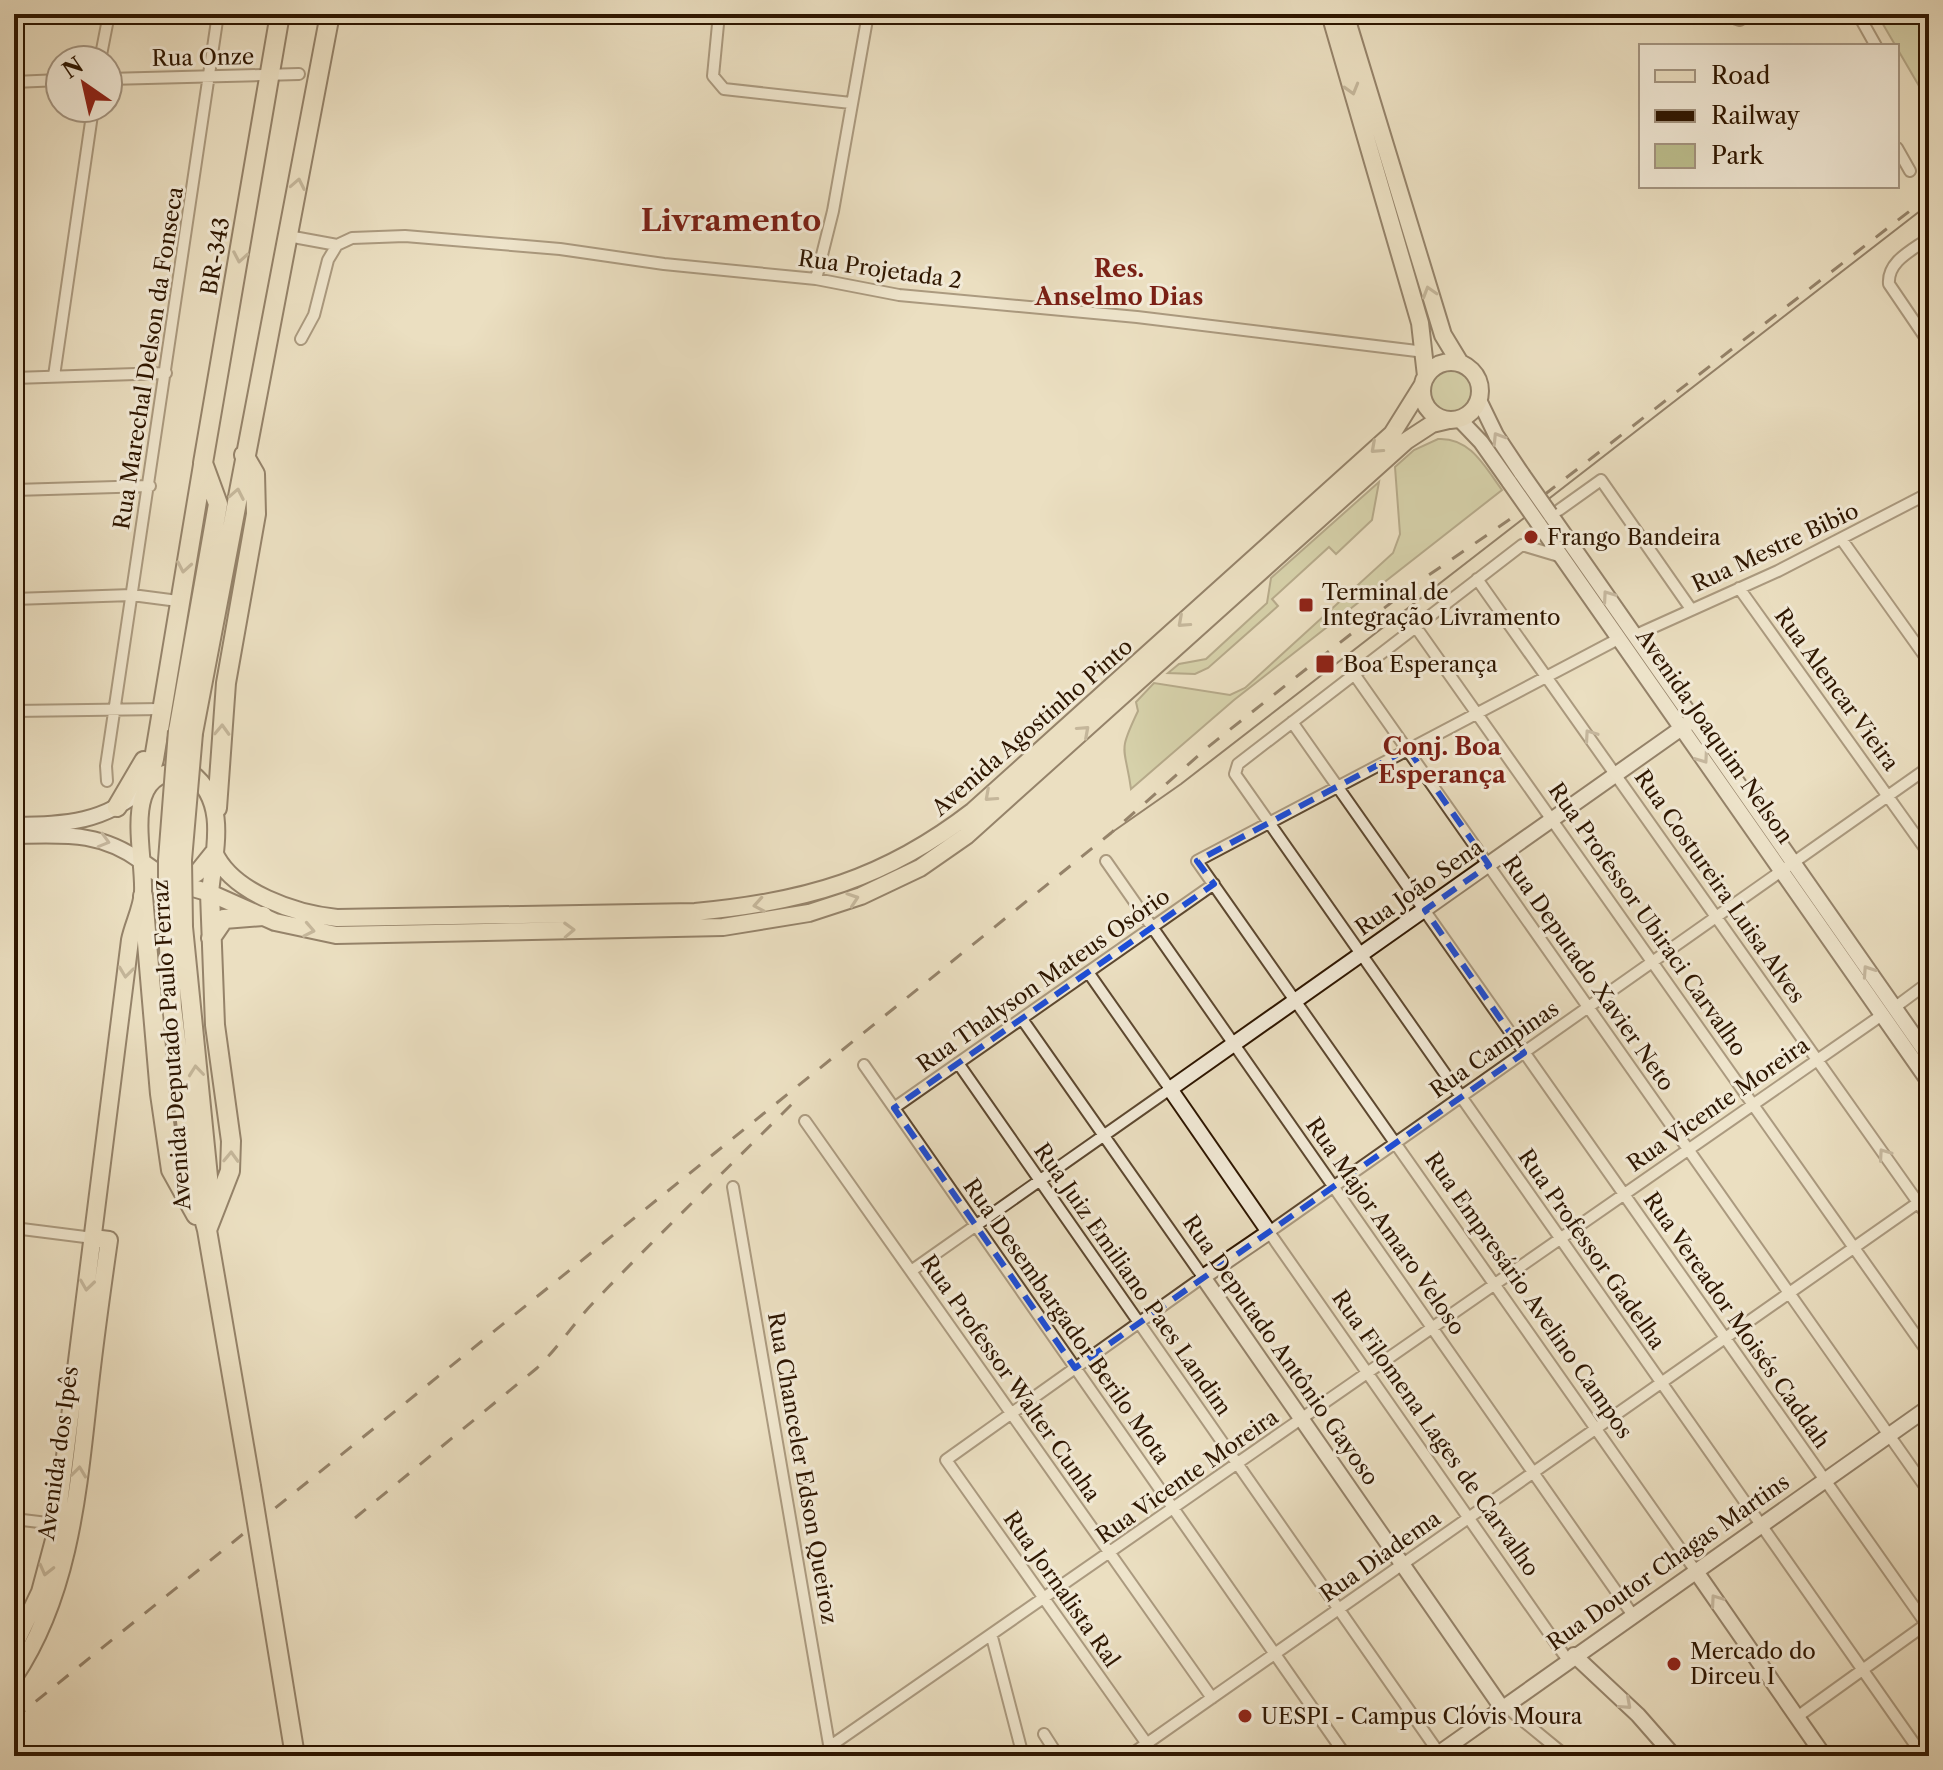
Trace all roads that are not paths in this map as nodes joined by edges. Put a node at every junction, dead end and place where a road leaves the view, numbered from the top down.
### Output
1 (109, 14) edge
2 (218, 14) edge
3 (280, 14) edge
4 (330, 14) edge
5 (719, 14) edge
6 (868, 14) edge
7 (1330, 14) edge
8 (1345, 14) edge
9 (1722, 14) edge
10 (1748, 14) edge
11 (1858, 14) edge
12 (103, 44) edge
13 (1875, 44) edge
14 (299, 74) dead end
15 (270, 75) junction
16 (210, 77) junction
17 (124, 79) edge
18 (44, 81) edge
19 (14, 82) edge
20 (851, 103) junction
21 (91, 124) edge
22 (1899, 152) edge
23 (1910, 171) dead end
24 (288, 236) junction
25 (1929, 238) edge
26 (337, 245) junction
27 (816, 279) junction
28 (1928, 338) edge
29 (301, 339) dead end
30 (1425, 352) junction
31 (1460, 363) junction
32 (166, 373) junction
33 (54, 376) junction
34 (14, 378) edge
35 (1424, 381) junction
36 (1479, 400) junction
37 (1454, 420) junction
38 (244, 455) junction
39 (203, 463) junction
40 (1516, 478) junction
41 (150, 486) junction
42 (14, 490) edge
43 (1929, 493) edge
44 (1549, 516) junction
45 (1842, 540) junction
46 (1562, 557) junction
47 (215, 570) junction
48 (1477, 579) junction
49 (1739, 588) junction
50 (132, 595) junction
51 (14, 599) edge
52 (178, 601) junction
53 (1691, 609) junction
54 (1415, 626) junction
55 (1636, 635) junction
56 (1620, 638) junction
57 (1929, 662) edge
58 (1354, 674) junction
59 (1549, 677) junction
60 (115, 708) junction
61 (14, 711) edge
62 (160, 711) junction
63 (1477, 711) junction
64 (1292, 722) junction
65 (1687, 724) junction
66 (1408, 749) junction
67 (1929, 767) edge
68 (1617, 774) junction
69 (107, 781) dead end
70 (1337, 786) junction
71 (146, 787) junction
72 (1889, 796) junction
73 (117, 807) junction
74 (217, 808) junction
75 (1554, 820) junction
76 (1268, 823) junction
77 (14, 825) edge
78 (60, 830) junction
79 (14, 836) edge
80 (214, 852) junction
81 (1929, 854) edge
82 (1106, 861) dead end
83 (142, 862) junction
84 (1489, 865) junction
85 (1788, 866) junction
86 (179, 883) junction
87 (1214, 884) junction
88 (210, 893) junction
89 (143, 896) junction
90 (1425, 910) junction
91 (263, 916) junction
92 (1717, 917) junction
93 (1153, 927) junction
94 (211, 941) junction
95 (1362, 955) junction
96 (1654, 963) junction
97 (1088, 972) junction
98 (1929, 982) edge
99 (1296, 1002) junction
100 (1589, 1007) junction
101 (1888, 1012) junction
102 (1022, 1019) junction
103 (1234, 1044) junction
104 (1524, 1053) junction
105 (1929, 1057) edge
106 (1818, 1060) junction
107 (958, 1063) junction
108 (864, 1065) dead end
109 (1929, 1082) edge
110 (1170, 1089) junction
111 (1461, 1097) junction
112 (1752, 1103) junction
113 (894, 1108) junction
114 (805, 1121) dead end
115 (1105, 1136) junction
116 (1395, 1143) junction
117 (1688, 1148) junction
118 (1041, 1182) junction
119 (1334, 1186) junction
120 (733, 1187) dead end
121 (1624, 1193) junction
122 (1929, 1195) edge
123 (1918, 1203) junction
124 (1929, 1218) edge
125 (976, 1226) junction
126 (14, 1228) edge
127 (207, 1230) junction
128 (1269, 1232) junction
129 (93, 1238) junction
130 (1561, 1239) junction
131 (1854, 1248) junction
132 (911, 1271) junction
133 (1203, 1277) junction
134 (1494, 1286) junction
135 (1790, 1294) junction
136 (1139, 1322) junction
137 (1433, 1328) junction
138 (1726, 1338) junction
139 (1929, 1354) edge
140 (1075, 1368) junction
141 (1368, 1373) junction
142 (1660, 1383) junction
143 (1929, 1407) edge
144 (1011, 1414) junction
145 (1304, 1418) junction
146 (1597, 1429) junction
147 (1889, 1435) junction
148 (1238, 1464) junction
149 (1534, 1473) junction
150 (1825, 1479) junction
151 (1929, 1492) edge
152 (1174, 1510) junction
153 (14, 1519) edge
154 (1468, 1519) junction
155 (56, 1524) junction
156 (1760, 1524) junction
157 (1110, 1554) junction
158 (1404, 1563) junction
159 (1695, 1570) junction
160 (1046, 1600) junction
161 (1339, 1609) junction
162 (1632, 1614) junction
163 (1928, 1624) edge
164 (20, 1625) edge
165 (992, 1637) junction
166 (14, 1646) edge
167 (1275, 1655) junction
168 (1571, 1657) junction
169 (1862, 1670) junction
170 (14, 1677) edge
171 (1212, 1698) junction
172 (1504, 1707) junction
173 (1797, 1717) junction
174 (1044, 1734) dead end
175 (1147, 1744) junction
176 (830, 1752) edge
177 (1440, 1754) edge
178 (295, 1756) edge
179 (1023, 1756) edge
180 (1058, 1756) edge
181 (1129, 1756) edge
182 (1346, 1756) edge
183 (1566, 1756) edge
184 (1674, 1756) edge
185 (1824, 1756) edge
186 (1923, 1756) edge

1 - 12 street
2 - 16 street, Rua Marechal Delson da Fonseca
3 - 15 highway, BR-343
24 -> 4 highway
5 - 20 street
6 - 20 street
7 -> 30 main road
31 -> 8 main road
9 - 10 street
11 - 13 street
14 - 15 street, Rua Onze
15 - 16 street, Rua Onze
15 -> 39 highway, BR-343
16 - 17 street, Rua Onze
16 - 32 street, Rua Marechal Delson da Fonseca
18 - 19 street
20 - 27 street
21 - 33 street
22 - 23 street
24 - 26 street
24 - 38 highway
25 - 28 street
26 - 27 street, Rua Projetada 2
26 - 29 street
27 - 30 street, Rua Projetada 2
30 - 35 main road
31 - 35 main road
31 - 36 main road
32 - 33 street
32 - 41 street, Rua Marechal Delson da Fonseca
33 - 34 street
35 - 37 main road
35 -> 80 main road, Avenida Agostinho Pinto
36 - 37 main road
40 -> 36 street, Avenida Joaquim Nelson
37 - 40 street, Avenida Joaquim Nelson
91 -> 37 main road, Avenida Agostinho Pinto
47 -> 38 highway
74 -> 38 highway
39 - 47 highway, BR-343
39 -> 52 highway
40 - 44 street, Avenida Joaquim Nelson, bridge
41 - 42 street
41 - 50 street, Rua Marechal Delson da Fonseca
43 - 45 street, Rua Mestre Bibio
44 - 46 street, Avenida Joaquim Nelson
44 - 53 street
55 -> 44 street, Avenida Joaquim Nelson
45 - 49 street, Rua Mestre Bibio
45 - 57 street
46 - 48 street
46 - 56 street, Avenida Joaquim Nelson
47 - 127 highway, Avenida Deputado Paulo Ferraz, bridge
48 - 54 street
48 - 59 street, Rua Costureira Luisa Alves
49 - 53 street, Rua Mestre Bibio
49 - 72 street, Rua Alencar Vieira
50 - 51 street
50 - 52 street
50 - 60 street, Rua Marechal Delson da Fonseca
52 - 62 highway
53 - 55 street, Rua Mestre Bibio
54 - 58 street
54 - 63 street, Rua Professor Ubiraci Carvalho
55 - 65 street, Avenida Joaquim Nelson
56 - 59 street
56 - 65 street, Avenida Joaquim Nelson
58 - 64 street
58 - 66 street, Rua Deputado Xavier Neto
59 - 63 street
68 -> 59 street, Rua Costureira Luisa Alves
60 - 61 street
60 - 62 street
60 - 69 street, Rua Marechal Delson da Fonseca
62 - 71 highway
62 - 73 highway
63 - 66 street
63 - 75 street, Rua Professor Ubiraci Carvalho
64 - 70 street, Rua Vereador Moisés Caddah
64 - 76 street, Rua Professor Gadelha
65 - 68 street, Rua João Sena
65 - 85 street, Avenida Joaquim Nelson
66 - 70 street
66 - 84 street, Rua Deputado Xavier Neto
67 - 72 street, Rua Campinas
68 - 75 street, Rua João Sena
68 - 92 street, Rua Costureira Luisa Alves
70 - 76 street
70 - 90 street, Rua Vereador Moisés Caddah
71 - 73 street
71 - 74 main road
71 - 83 main road
72 - 81 street, Rua Alencar Vieira
72 - 85 street, Rua Campinas
73 - 78 street
74 - 80 main road
75 - 84 street, Rua João Sena
75 - 96 street, Rua Professor Ubiraci Carvalho
76 - 87 street, Rua Empresário Avelino Campos
76 - 95 street, Rua Professor Gadelha
77 - 78 street
78 - 79 street
78 -> 83 street
80 - 86 main road
80 - 88 main road
82 - 93 street, Rua Major Amaro Veloso
83 - 86 main road
83 - 89 main road, Avenida dos Ipês
84 - 90 street, Rua João Sena
84 - 100 street, Rua Deputado Xavier Neto
85 - 92 street, Rua Campinas
85 - 101 street, Avenida Joaquim Nelson
86 - 88 main road, Avenida Agostinho Pinto
87 - 93 street, Rua Thalyson Mateus Osório
87 - 99 street, Rua Empresário Avelino Campos
88 - 91 main road, Avenida Agostinho Pinto
88 - 94 highway
89 - 127 highway
89 -> 129 main road, Avenida dos Ipês
90 - 95 street, Rua João Sena
90 - 104 street, Rua Vereador Moisés Caddah
91 - 94 highway
92 - 96 street, Rua Campinas
92 - 106 street, Rua Costureira Luisa Alves
93 - 97 street, Rua Thalyson Mateus Osório
93 - 103 street, Rua Major Amaro Veloso
127 -> 94 highway
95 - 99 street, Rua João Sena
95 - 111 street, Rua Professor Gadelha
96 - 100 street, Rua Campinas
96 - 112 street, Rua Professor Ubiraci Carvalho
97 - 102 street, Rua Thalyson Mateus Osório
97 - 110 street
98 - 101 street, Rua Vicente Moreira
99 - 103 street, Rua João Sena
99 - 116 street, Rua Empresário Avelino Campos
100 - 104 street, Rua Campinas
100 - 117 street, Rua Deputado Xavier Neto
101 - 105 street, Avenida Joaquim Nelson
101 - 106 street, Rua Vicente Moreira
101 - 109 street, Avenida Joaquim Nelson
102 - 107 street, Rua Thalyson Mateus Osório
102 - 115 street, Rua Deputado Antônio Gayoso
103 - 110 street, Rua João Sena
103 - 119 street, Rua Major Amaro Veloso
104 - 111 street, Rua Campinas
104 - 121 street, Rua Vereador Moisés Caddah
106 - 112 street, Rua Vicente Moreira
123 -> 106 street, Rua Costureira Luisa Alves
107 - 113 street, Rua Thalyson Mateus Osório
107 - 118 street, Rua Juiz Emiliano Paes Landim
108 - 113 street, Rua Desembargador Berilo Mota
110 - 115 street
110 - 128 street
111 - 116 street, Rua Campinas
111 - 130 street, Rua Professor Gadelha
112 - 117 street, Rua Vicente Moreira
112 - 131 street, Rua Professor Ubiraci Carvalho
113 - 125 street, Rua Desembargador Berilo Mota
114 - 132 street, Rua Professor Walter Cunha
115 - 118 street
115 - 133 street, Rua Deputado Antônio Gayoso
116 - 119 street, Rua Campinas
116 - 134 street, Rua Empresário Avelino Campos
117 - 121 street, Rua Vicente Moreira
117 - 135 street, Rua Deputado Xavier Neto
118 - 125 street
118 - 136 street, Rua Juiz Emiliano Paes Landim
119 - 128 street, Rua Campinas
119 - 137 street, Rua Major Amaro Veloso
120 - 176 street, Rua Chanceler Edson Queiroz
121 - 130 street, Rua Vicente Moreira
121 - 138 street, Rua Vereador Moisés Caddah
122 - 123 street, Rua Diadema
123 - 124 street, Rua Costureira Luisa Alves
123 - 131 street, Rua Diadema
125 - 132 street
125 - 140 street, Rua Desembargador Berilo Mota
126 - 129 street
127 - 178 highway, Avenida Deputado Paulo Ferraz, bridge
128 - 133 street
128 - 141 street, Rua Filomena Lages de Carvalho
129 -> 155 main road, Avenida dos Ipês
170 -> 129 main road, Avenida dos Ipês
130 - 134 street, Rua Vicente Moreira
130 - 142 street, Rua Professor Gadelha
131 - 135 street, Rua Diadema
131 - 139 street, Rua Professor Ubiraci Carvalho
132 - 144 street, Rua Professor Walter Cunha
133 - 136 street
133 - 145 street, Rua Deputado Antônio Gayoso
134 - 137 street, Rua Vicente Moreira
134 - 146 street, Rua Empresário Avelino Campos
135 - 138 street, Rua Diadema
135 - 147 street, Rua Deputado Xavier Neto
136 - 140 street
136 - 148 street, Rua Juiz Emiliano Paes Landim
137 - 141 street, Rua Vicente Moreira
137 - 149 street, Rua Major Amaro Veloso
138 - 142 street, Rua Diadema
138 - 150 street, Rua Vereador Moisés Caddah
140 - 144 street
140 - 152 street, Rua Desembargador Berilo Mota
141 - 145 street, Rua Vicente Moreira
141 - 154 street, Rua Filomena Lages de Carvalho
142 - 146 street, Rua Diadema
142 - 156 street, Rua Professor Gadelha
143 - 147 street, Rua Doutor Chagas Martins
144 - 157 street, Rua Professor Walter Cunha
144 - 160 street, Rua Jornalista Ral
145 - 148 street, Rua Vicente Moreira
145 - 158 street, Rua Deputado Antônio Gayoso
146 - 149 street, Rua Diadema
146 - 159 street, Rua Empresário Avelino Campos
147 - 150 street, Rua Doutor Chagas Martins
147 - 151 street, Rua Deputado Xavier Neto
148 - 152 street, Rua Vicente Moreira
148 - 161 street, Rua Juiz Emiliano Paes Landim
149 - 154 street, Rua Diadema
149 - 162 street, Rua Major Amaro Veloso
150 - 156 street, Rua Doutor Chagas Martins
150 - 163 street, Rua Vereador Moisés Caddah
152 - 157 street, Rua Vicente Moreira
152 - 167 street, Rua Desembargador Berilo Mota
153 - 155 street
154 - 158 street, Rua Diadema
154 - 168 street, Rua Filomena Lages de Carvalho
155 -> 164 main road, Avenida dos Ipês
156 - 159 street, Rua Doutor Chagas Martins
156 - 169 street, Rua Professor Gadelha
157 - 160 street, Rua Vicente Moreira
157 - 171 street, Rua Professor Walter Cunha
158 - 161 street, Rua Diadema
158 - 172 street, Rua Deputado Antônio Gayoso
159 - 162 street, Rua Doutor Chagas Martins
173 -> 159 street, Rua Empresário Avelino Campos
160 - 165 street, Rua Vicente Moreira
160 - 175 street, Rua Jornalista Ral
161 - 167 street, Rua Diadema
161 - 177 street, Rua Juiz Emiliano Paes Landim
162 - 168 street, Rua Doutor Chagas Martins
163 - 169 street
164 - 166 main road, Avenida dos Ipês
165 - 176 street, Rua Vicente Moreira
165 - 179 street
167 - 171 street, Rua Diadema
167 - 182 street, Rua Desembargador Berilo Mota
168 - 172 street, Rua Doutor Chagas Martins
168 -> 184 street, Rua Filomena Lages de Carvalho
169 - 173 street
169 - 186 street, Rua Professor Gadelha
171 - 175 street, Rua Diadema
172 - 177 street, Rua Doutor Chagas Martins
172 - 183 street, Rua Deputado Antônio Gayoso
173 - 185 street, Rua Empresário Avelino Campos
174 - 180 street
175 - 181 street, Rua Diadema

